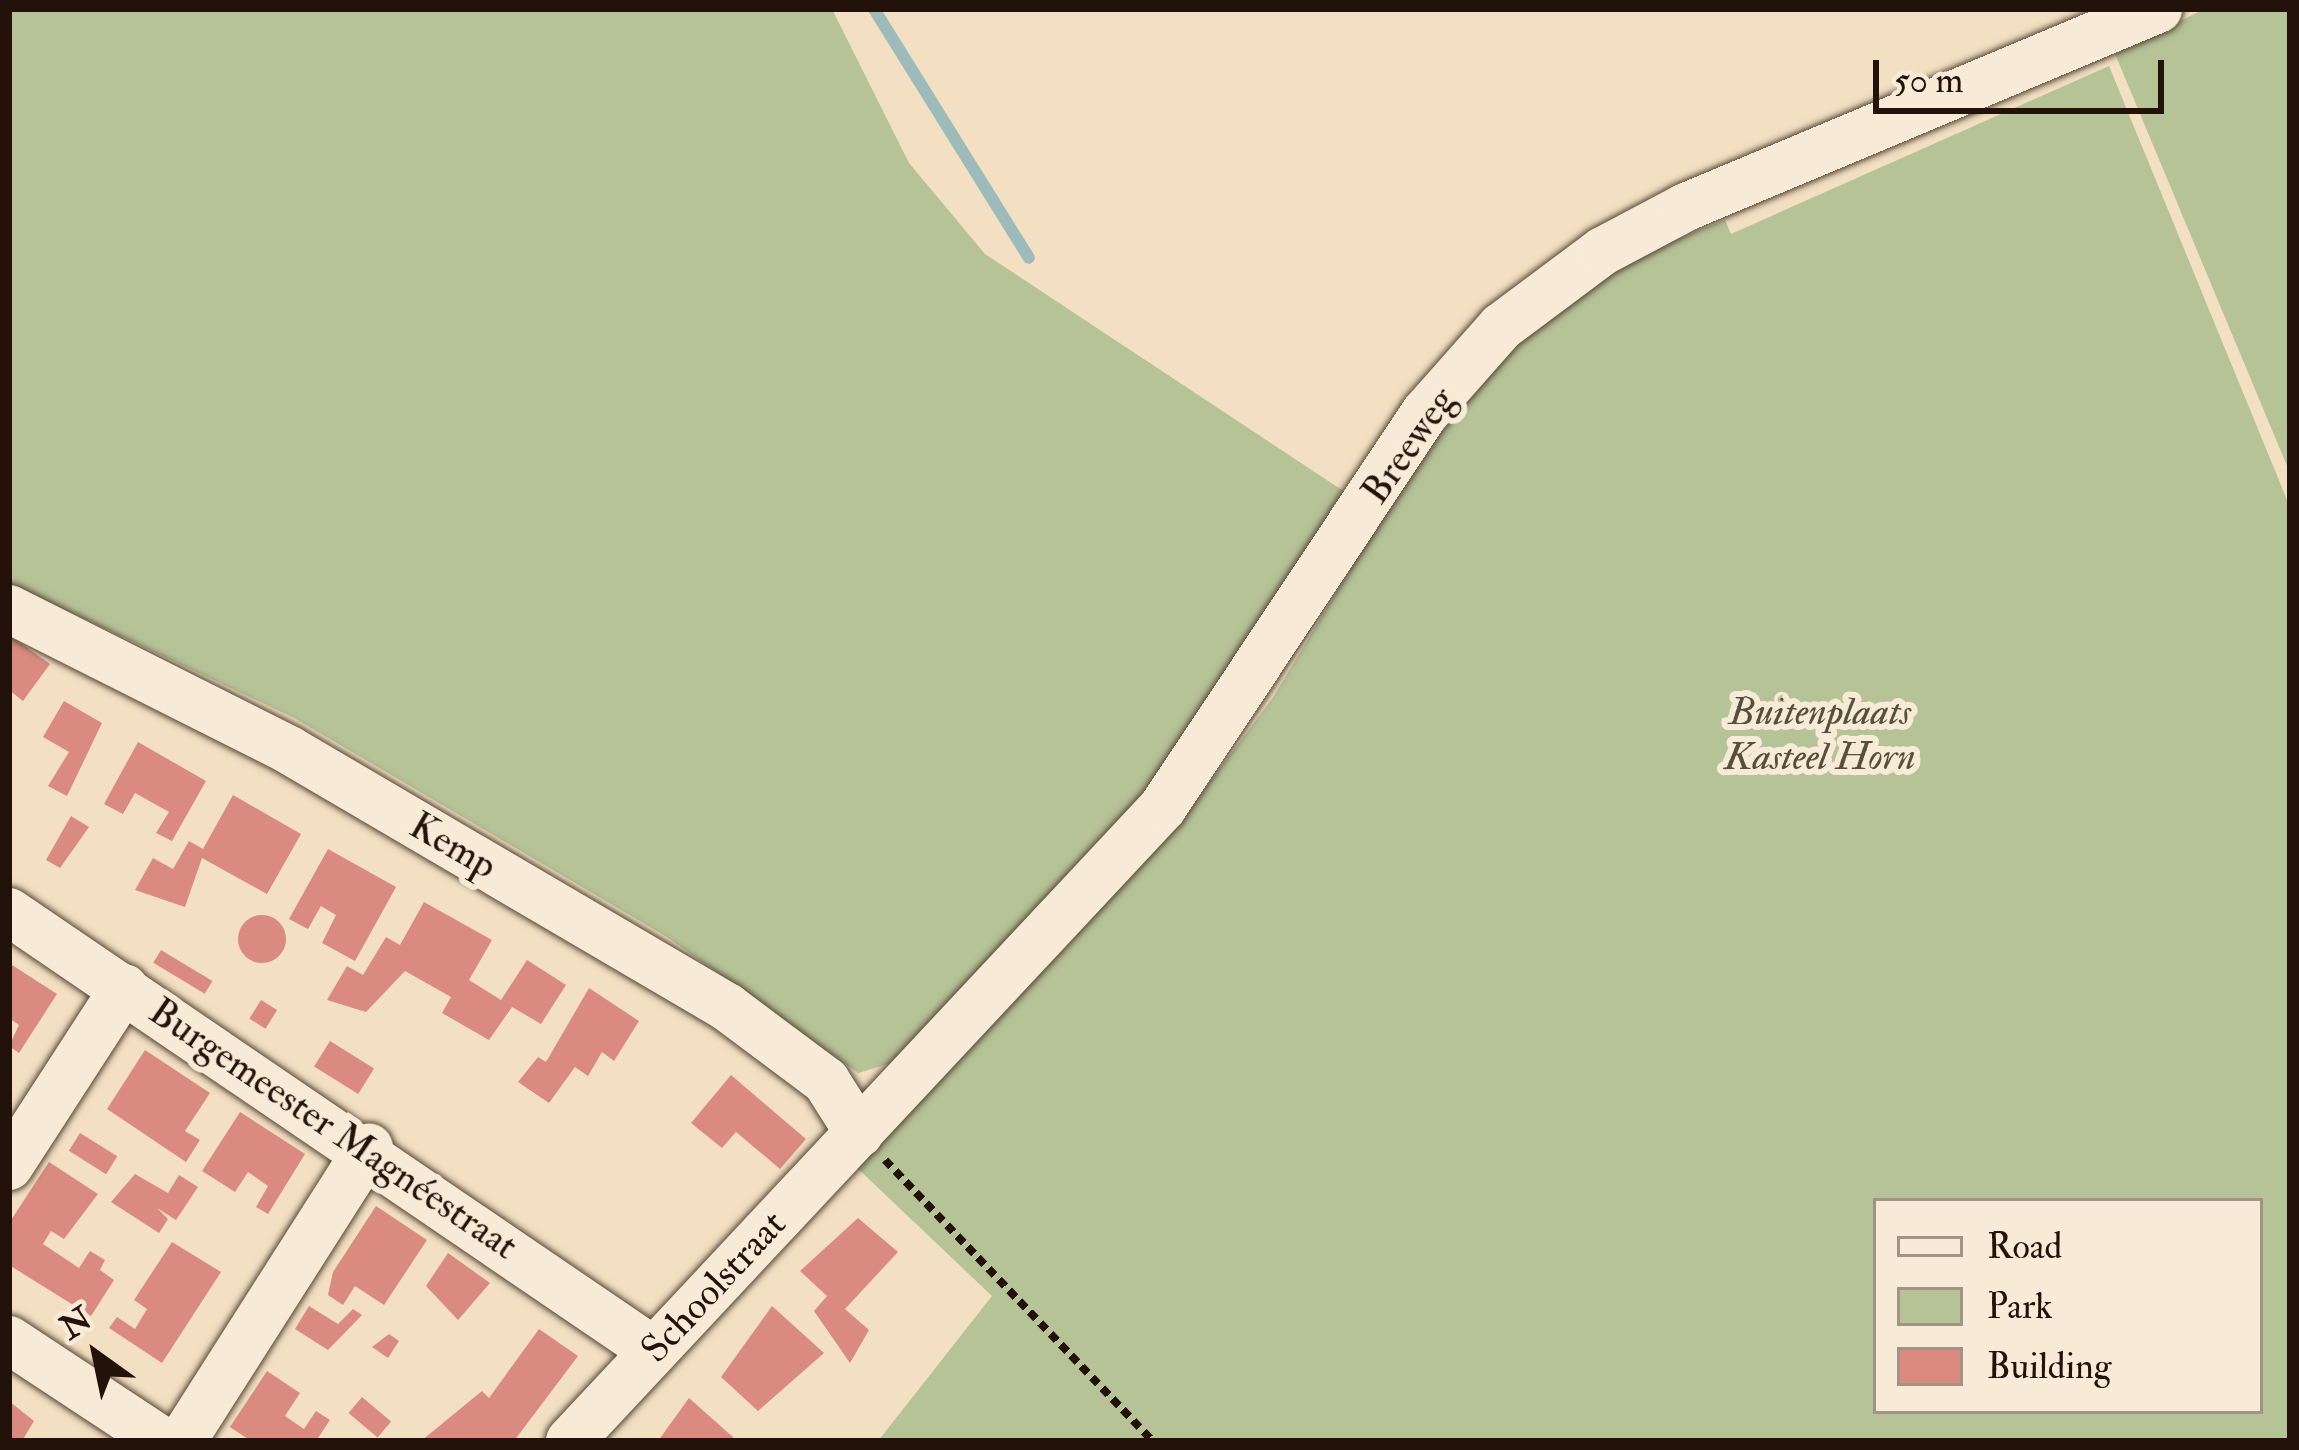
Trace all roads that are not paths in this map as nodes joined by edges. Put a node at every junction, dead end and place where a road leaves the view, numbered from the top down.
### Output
1 (2158, 9) edge
2 (9, 610) edge
3 (9, 912) edge
4 (124, 988) junction
5 (859, 1133) junction
6 (369, 1148) junction
7 (9, 1166) edge
8 (9, 1340) edge
9 (654, 1351) junction
10 (162, 1441) edge
11 (182, 1441) edge
12 (570, 1441) edge

1 - 5 street, Breeweg
2 - 5 street, Kemp
3 - 4 street, Burgemeester Magnéestraat
4 - 6 street, Burgemeester Magnéestraat
4 - 7 street
5 - 9 street, Schoolstraat
6 - 9 street, Burgemeester Magnéestraat
6 - 11 street
8 - 10 street
9 - 12 street, Schoolstraat

